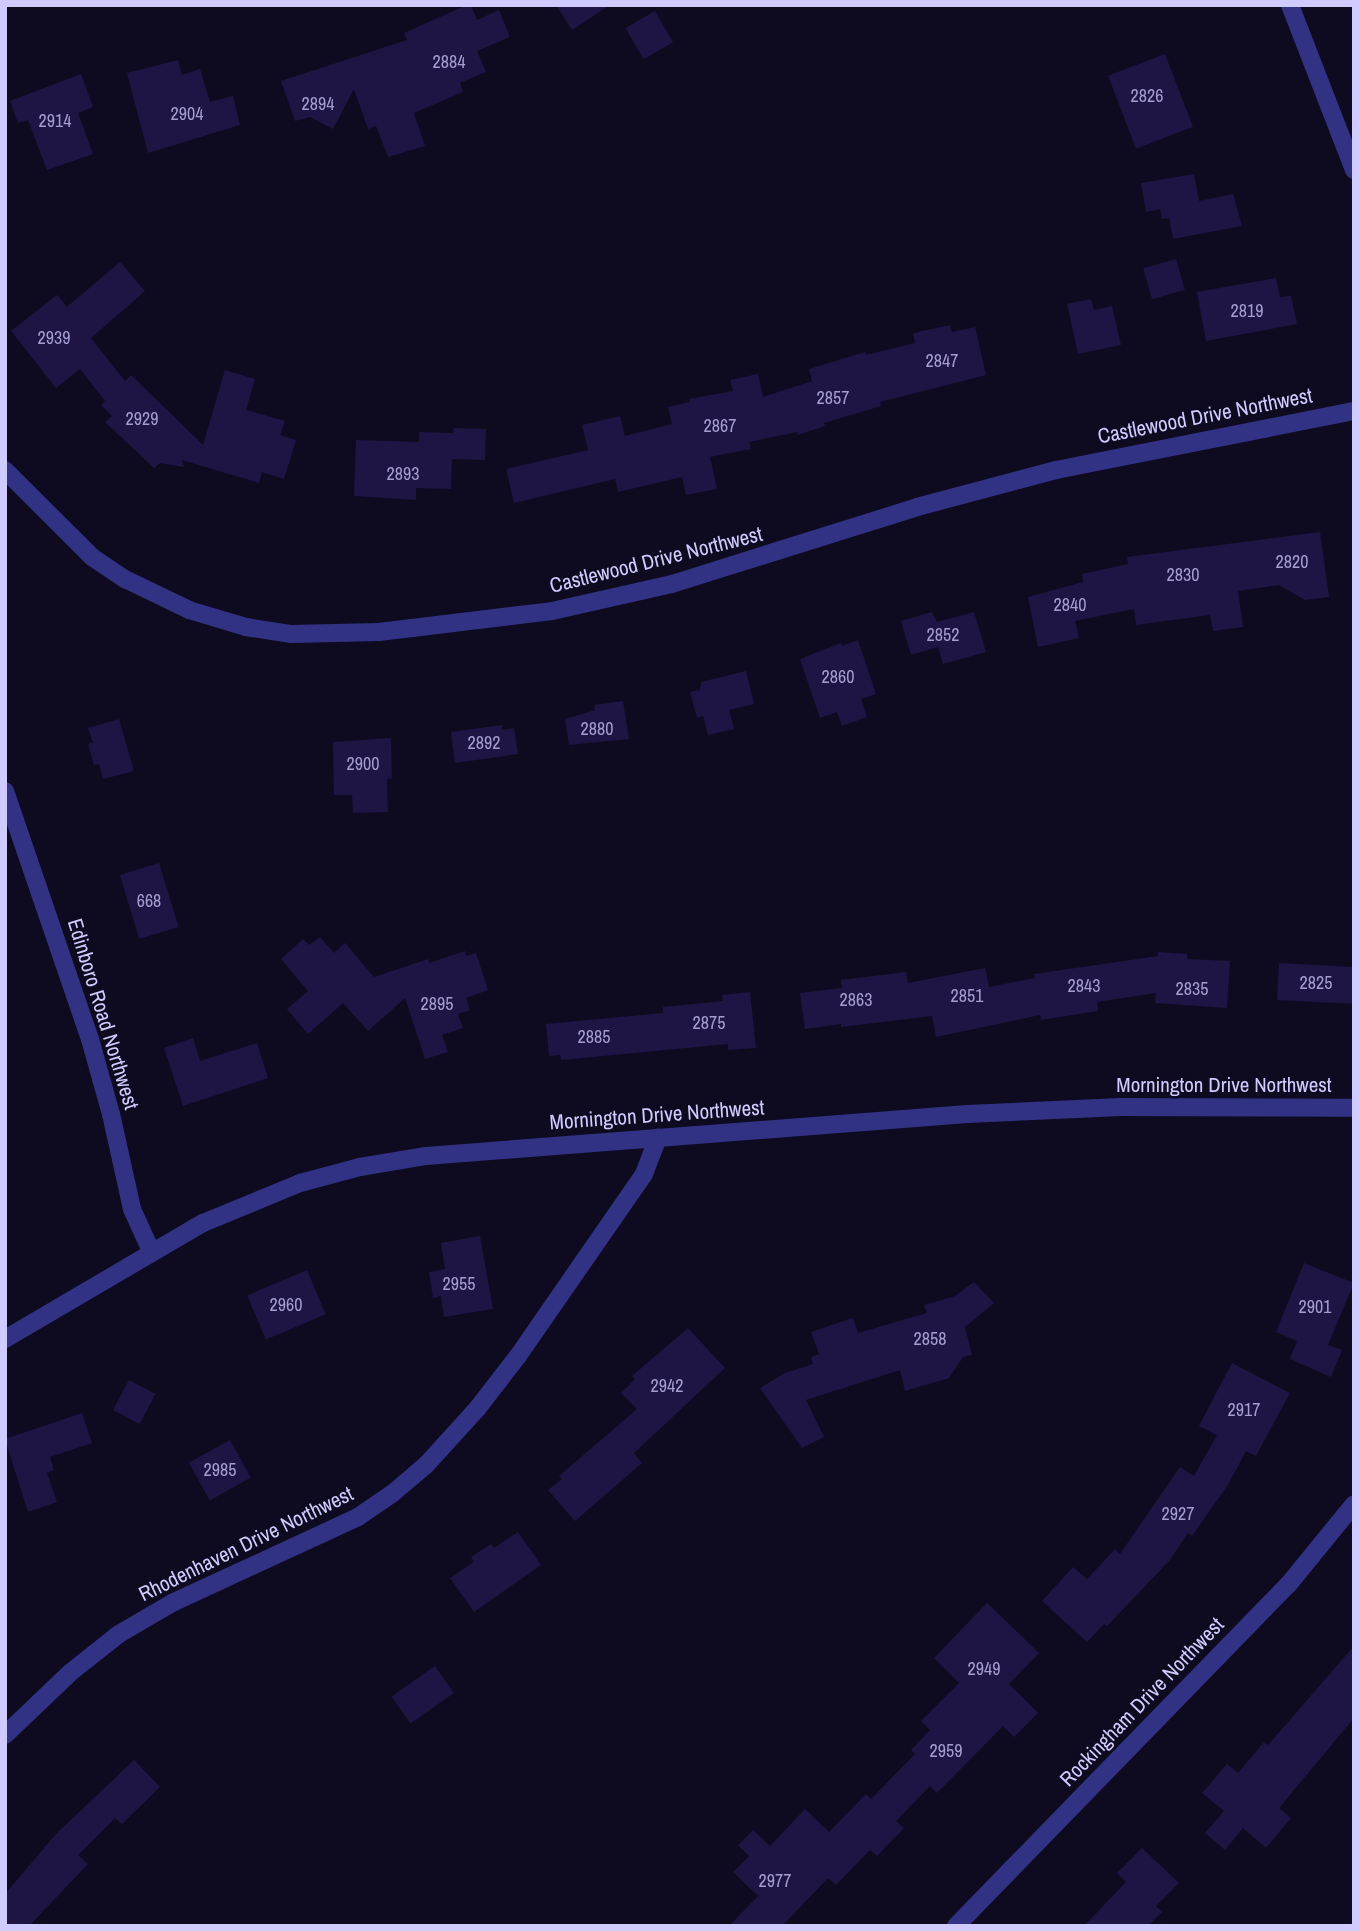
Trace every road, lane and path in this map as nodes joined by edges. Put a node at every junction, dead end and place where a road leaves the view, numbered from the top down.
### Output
1 (1290, 5) edge
2 (1354, 170) edge
3 (1354, 411) edge
4 (5, 470) edge
5 (5, 791) edge
6 (1354, 1108) edge
7 (658, 1138) junction
8 (152, 1253) junction
9 (5, 1339) edge
10 (1354, 1504) edge
11 (5, 1735) edge
12 (956, 1926) edge

1 - 2 street
3 - 4 street, Castlewood Drive Northwest
5 - 8 street, Edinboro Road Northwest
6 - 7 street, Mornington Drive Northwest
7 - 8 street, Mornington Drive Northwest
7 - 11 street, Rhodenhaven Drive Northwest
8 - 9 street, Mornington Drive Northwest
10 - 12 street, Rockingham Drive Northwest

